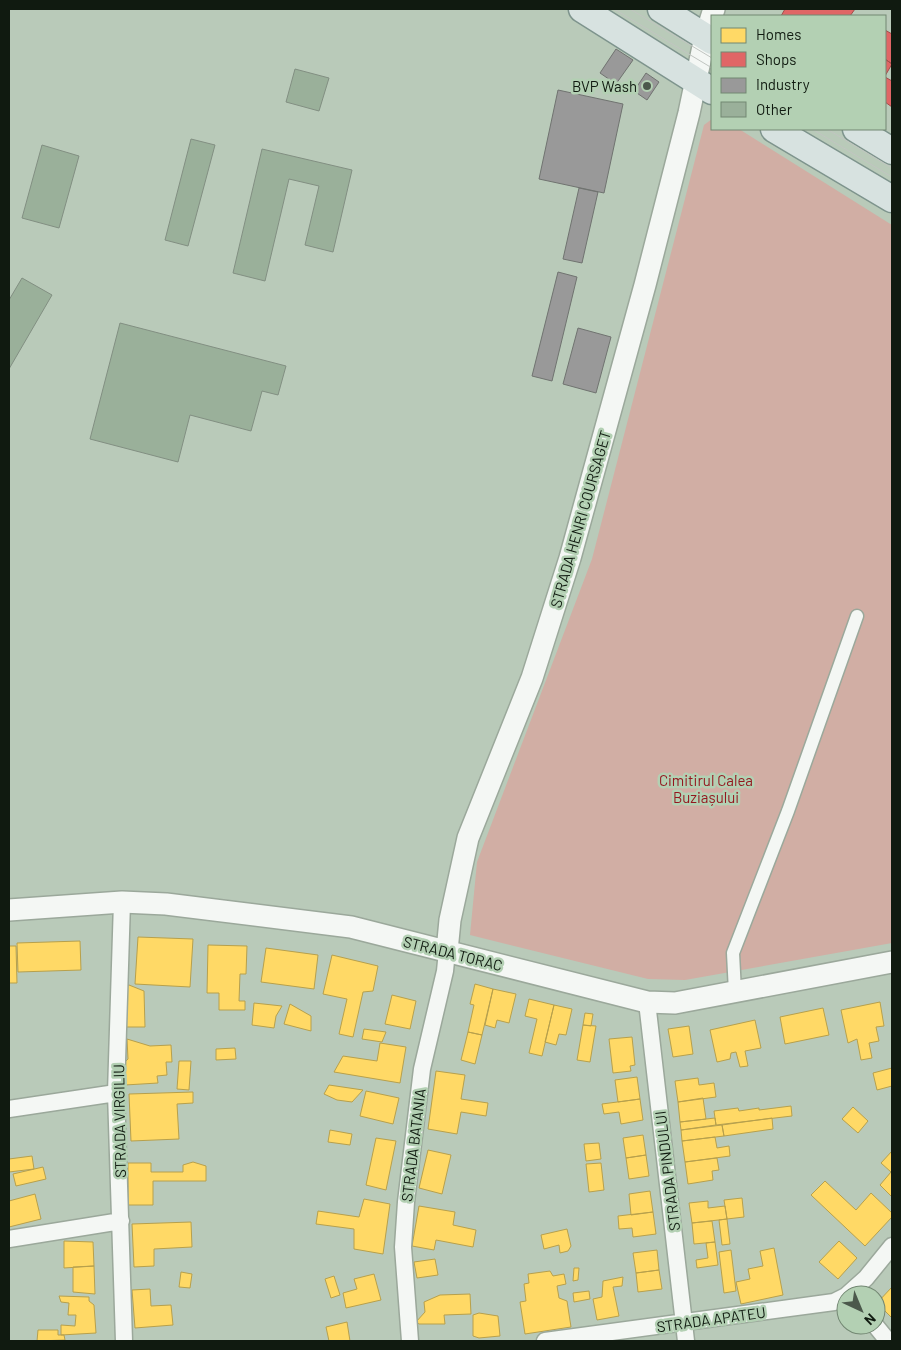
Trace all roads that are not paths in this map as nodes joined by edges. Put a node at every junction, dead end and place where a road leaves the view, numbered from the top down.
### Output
1 (582, 9) edge
2 (661, 9) edge
3 (709, 39) edge
4 (705, 86) edge
5 (776, 130) edge
6 (858, 130) edge
7 (892, 151) edge
8 (892, 198) edge
9 (856, 616) dead end
10 (122, 902) junction
11 (9, 910) edge
12 (446, 951) junction
13 (892, 962) edge
14 (735, 992) junction
15 (647, 1002) junction
16 (116, 1093) junction
17 (9, 1109) edge
18 (121, 1221) junction
19 (9, 1239) edge
20 (892, 1246) edge
21 (857, 1285) edge
22 (836, 1301) edge
23 (684, 1322) junction
24 (124, 1341) edge
25 (410, 1341) edge
26 (545, 1341) edge
27 (686, 1341) edge

1 - 4 main road
2 - 3 main road
3 - 4 street, STRADA HENRI COURSAGET
4 - 12 street, STRADA HENRI COURSAGET
5 - 8 main road
6 - 7 main road
9 - 14 street
10 - 11 street, STRADA TORAC
10 - 12 street, STRADA TORAC
10 - 16 street, STRADA VIRGILIU
12 - 15 street, STRADA TORAC
12 - 25 street, STRADA BATANIA
13 - 14 street, STRADA TORAC
14 - 15 street, STRADA TORAC
15 - 23 street, STRADA PINDULUI
16 - 17 street
16 - 18 street, STRADA VIRGILIU
18 - 19 street
18 - 24 street, STRADA VIRGILIU
20 - 21 street, STRADA APATEU
22 - 23 street, STRADA APATEU
23 - 26 street, STRADA APATEU
23 - 27 street, STRADA PINDULUI

